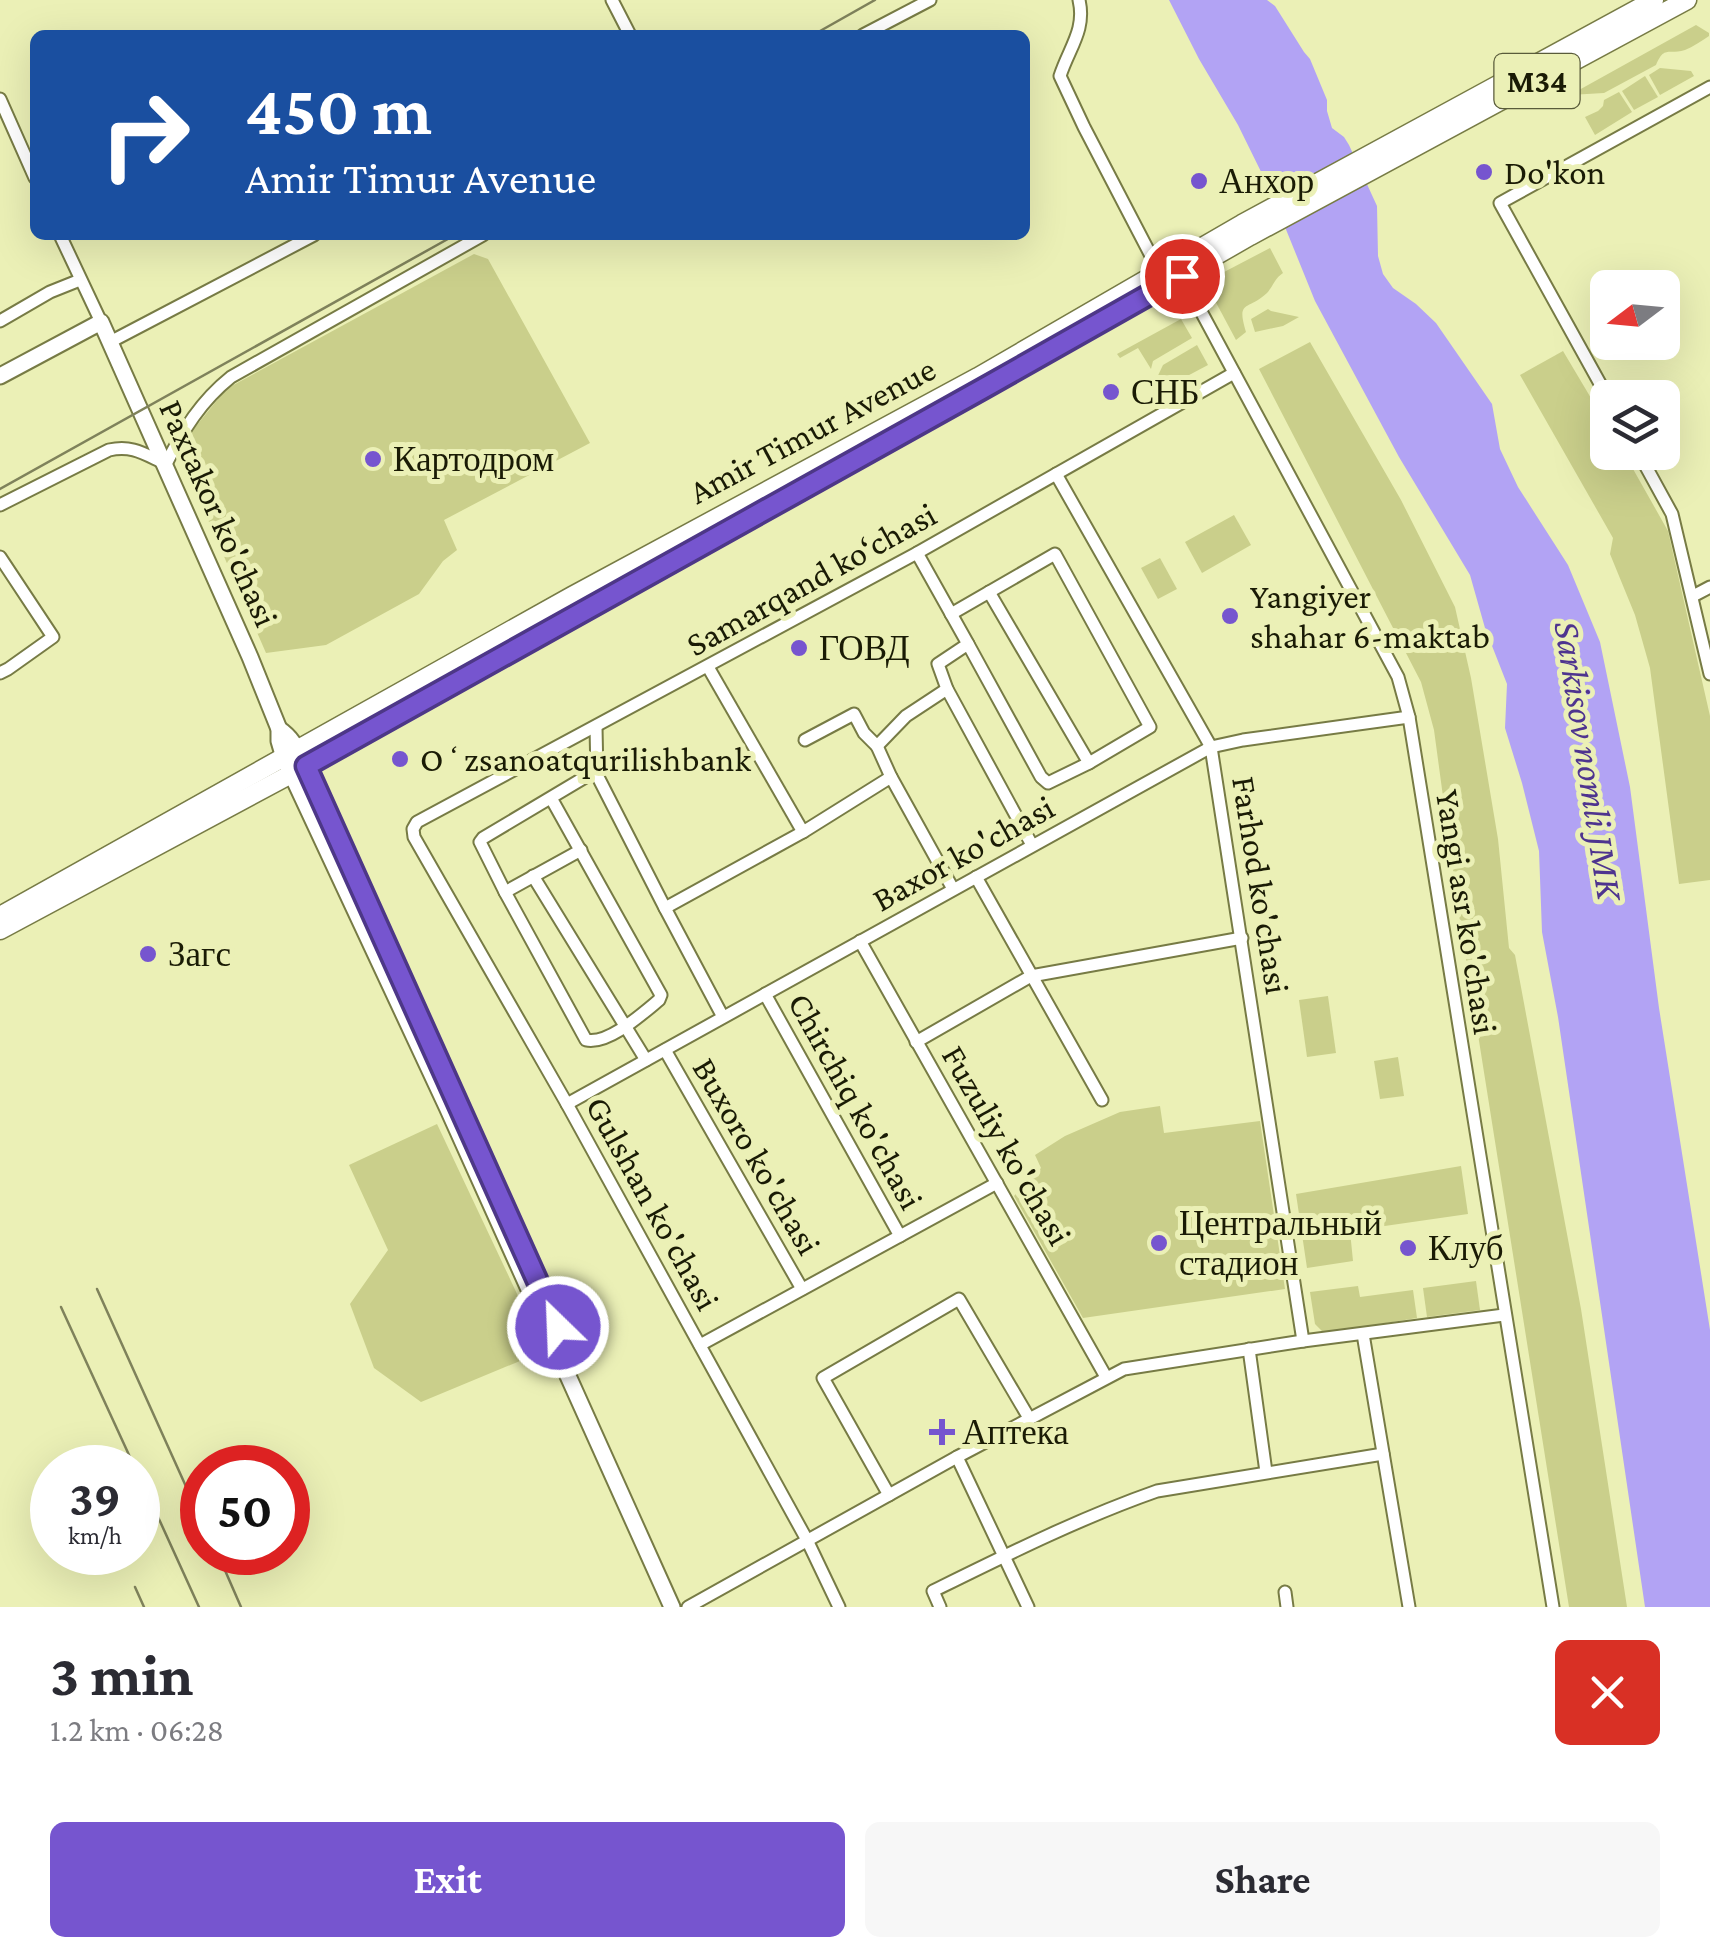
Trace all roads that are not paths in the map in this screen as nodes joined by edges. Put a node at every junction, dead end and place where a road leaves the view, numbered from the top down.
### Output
1 (612, 0) edge
2 (930, 0) edge
3 (1078, 0) edge
4 (1654, 0) edge
5 (1687, 0) edge
6 (627, 30) edge
7 (873, 30) edge
8 (1710, 87) edge
9 (0, 99) edge
10 (1384, 155) junction
11 (30, 167) edge
12 (1246, 230) junction
13 (62, 240) edge
14 (304, 240) edge
15 (474, 240) edge
16 (1160, 273) junction
17 (1182, 276) junction
18 (80, 280) junction
19 (0, 321) edge
20 (101, 322) junction
21 (110, 342) junction
22 (1234, 374) junction
23 (0, 376) edge
24 (1598, 380) edge
25 (166, 464) junction
26 (1648, 470) edge
27 (1056, 474) junction
28 (0, 505) edge
29 (918, 552) junction
30 (0, 557) edge
31 (1710, 588) edge
32 (989, 592) junction
33 (1693, 596) junction
34 (577, 604) junction
35 (951, 614) junction
36 (968, 644) junction
37 (708, 667) junction
38 (0, 673) edge
39 (1710, 674) edge
40 (948, 690) junction
41 (1409, 717) junction
42 (596, 727) junction
43 (805, 740) dead end
44 (877, 746) junction
45 (1211, 747) junction
46 (294, 762) junction
47 (1089, 762) junction
48 (598, 775) junction
49 (891, 777) junction
50 (551, 798) junction
51 (413, 829) joint
52 (803, 832) junction
53 (1032, 846) junction
54 (580, 850) junction
55 (533, 876) junction
56 (976, 877) junction
57 (954, 889) junction
58 (505, 892) junction
59 (665, 908) junction
60 (0, 916) edge
61 (0, 930) edge
62 (1242, 938) junction
63 (860, 941) junction
64 (1031, 976) junction
65 (765, 994) junction
66 (724, 1017) junction
67 (626, 1026) junction
68 (916, 1042) junction
69 (664, 1050) junction
70 (646, 1060) junction
71 (1102, 1100) dead end
72 (567, 1104) junction
73 (997, 1183) junction
74 (900, 1236) junction
75 (802, 1289) junction
76 (1504, 1316) junction
77 (1363, 1334) junction
78 (1304, 1341) junction
79 (700, 1345) junction
80 (1249, 1349) junction
81 (1106, 1376) junction
82 (1029, 1418) junction
83 (1383, 1454) junction
84 (957, 1457) junction
85 (1266, 1472) junction
86 (889, 1495) junction
87 (808, 1540) junction
88 (1004, 1556) junction
89 (1285, 1592) dead end
90 (672, 1607) edge
91 (686, 1607) edge
92 (838, 1607) edge
93 (940, 1607) edge
94 (1028, 1607) edge
95 (1288, 1607) edge
96 (1409, 1607) edge
97 (1553, 1607) edge

1 - 6 street
2 - 7 street
3 - 16 street
4 - 10 highway, Amir Timur Avenue / M34
5 - 10 highway, Amir Timur Avenue / M34
8 - 24 street
9 - 11 street
10 - 12 highway, Amir Timur Avenue / M34
12 - 16 highway, Amir Timur Avenue / M34
12 - 17 highway, Amir Timur Avenue / M34
13 - 18 street
14 - 21 street
15 - 25 street
16 - 34 highway, Amir Timur Avenue / M34
17 - 22 street, Yangi asr ko'chasi
17 - 34 highway, Amir Timur Avenue / M34
18 - 19 street
18 - 20 street
20 - 21 main road, Paxtakor ko'chasi
20 - 23 main road
21 - 25 main road, Paxtakor ko'chasi
22 - 27 street, Samarqand ko‘chasi
22 - 41 street, Yangi asr ko'chasi
25 - 28 street
25 - 46 main road, Paxtakor ko'chasi
26 - 33 street
27 - 29 street, Samarqand ko‘chasi
27 - 45 street, Farhod ko'chasi
29 - 35 street
29 - 37 street, Samarqand ko‘chasi
30 - 38 street
31 - 33 street
32 - 35 street
32 - 47 street
32 - 47 street
33 - 39 street
34 - 46 highway, Amir Timur Avenue / M34
35 - 36 street
36 - 40 street
36 - 47 street
37 - 42 street, Samarqand ko‘chasi
37 - 52 street
40 - 44 street
40 - 53 street
41 - 45 street, Baxor ko'chasi
41 - 76 street, Yangi asr ko'chasi
42 - 48 street
42 - 51 street, Samarqand ko‘chasi
43 - 44 street
44 - 49 street
45 - 53 street, Baxor ko'chasi
45 - 62 street, Farhod ko'chasi
46 - 60 highway, Amir Timur Avenue / M34
46 - 61 highway, Amir Timur Avenue / M34
46 - 90 main road, Paxtakor ko'chasi
46 - 91 main road, Paxtakor ko'chasi
48 - 50 street
48 - 59 street
49 - 52 street
49 - 57 street
50 - 54 street
50 - 58 street
51 - 72 street, Gulshan ko'chasi
52 - 59 street
53 - 56 street, Baxor ko'chasi
54 - 55 street
54 - 67 street
55 - 58 street
55 - 67 street
56 - 57 street, Baxor ko'chasi
56 - 64 street
57 - 63 street, Baxor ko'chasi
58 - 67 street
59 - 66 street
62 - 64 street
62 - 78 street, Farhod ko'chasi
63 - 65 street, Baxor ko'chasi
63 - 68 street, Fuzuliy ko'chasi
64 - 68 street
64 - 71 street
65 - 66 street, Baxor ko'chasi
65 - 74 street, Chirchiq ko'chasi
66 - 69 street, Baxor ko'chasi
67 - 70 street
68 - 73 street, Fuzuliy ko'chasi
69 - 70 street, Baxor ko'chasi
69 - 75 street, Buxoro ko'chasi
70 - 72 street, Baxor ko'chasi
72 - 79 street, Gulshan ko'chasi
73 - 74 street
73 - 81 street, Fuzuliy ko'chasi
74 - 75 street
75 - 79 street
76 - 77 street
76 - 97 street, Yangi asr ko'chasi
77 - 78 street
77 - 83 street
78 - 80 street
79 - 87 street, Gulshan ko'chasi
80 - 81 street
80 - 85 street
81 - 82 street
82 - 84 street
82 - 86 street
83 - 85 street
83 - 96 street
84 - 86 street
84 - 88 street
85 - 88 street
86 - 87 street
87 - 91 street
87 - 92 street, Gulshan ko'chasi
88 - 93 street
88 - 94 street
89 - 95 street

